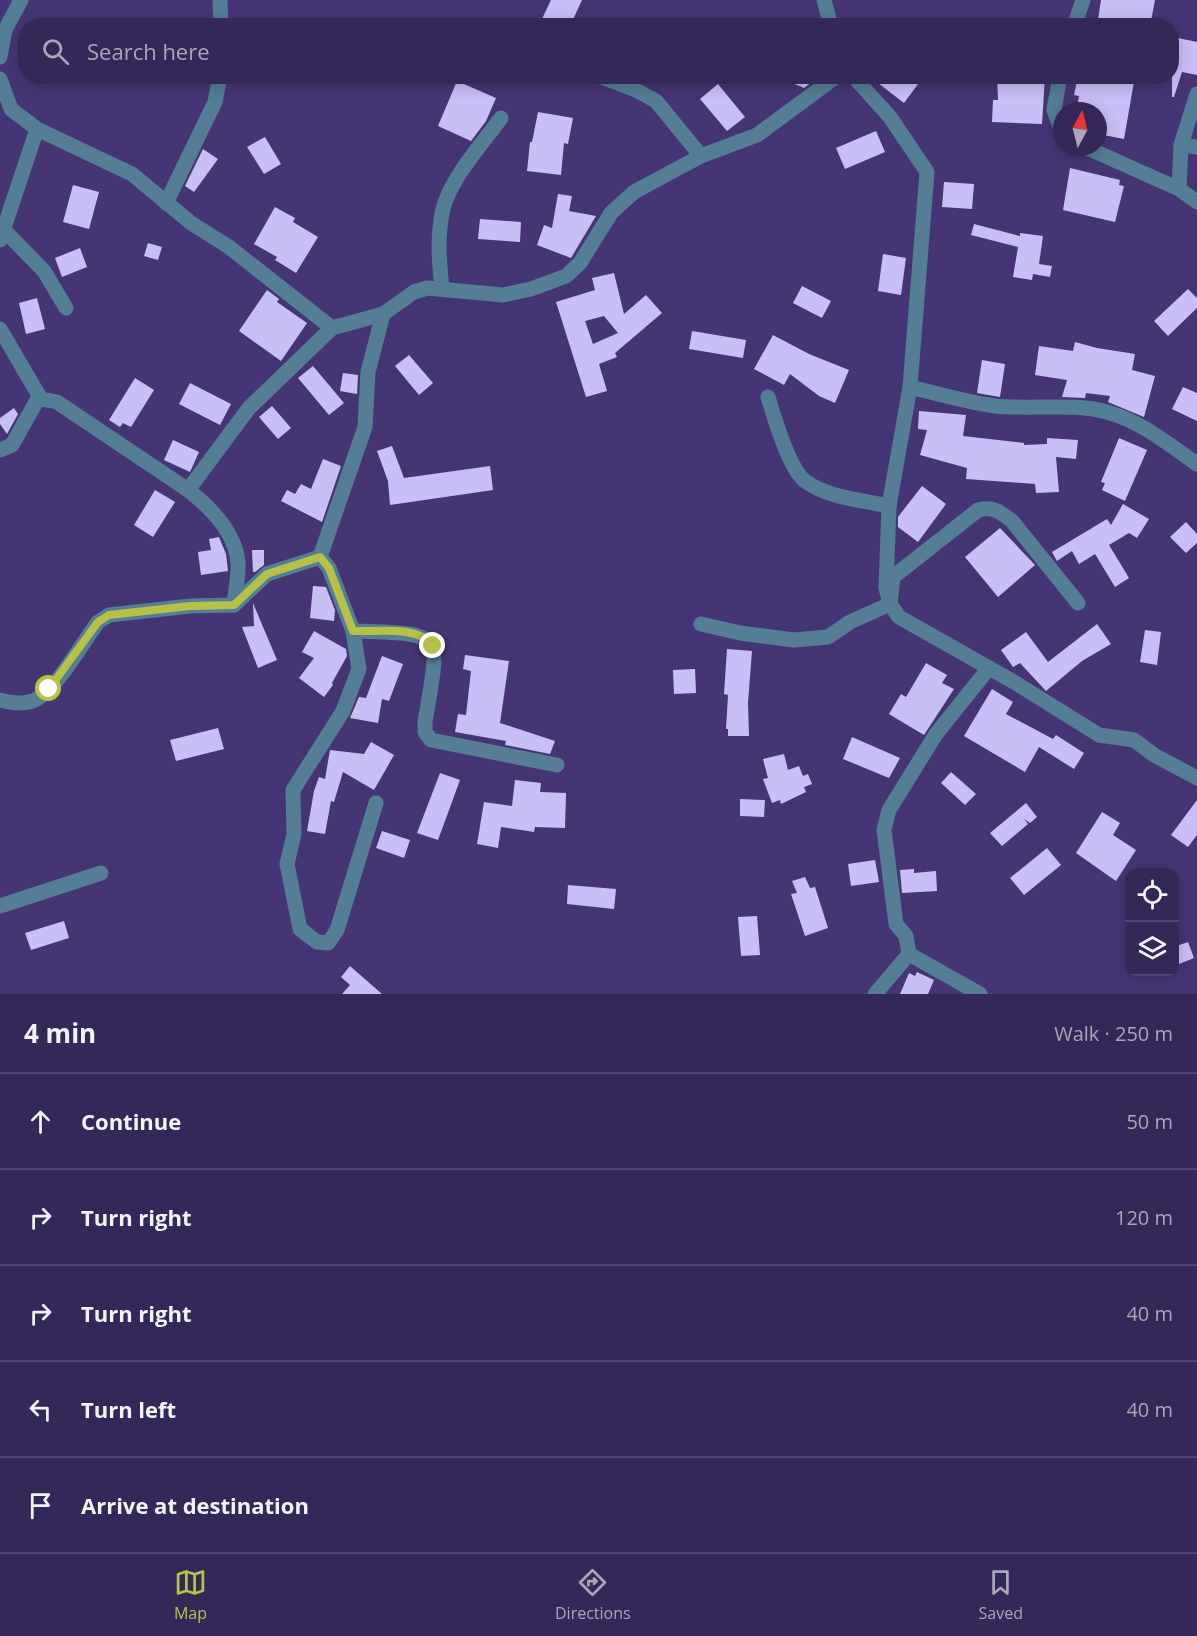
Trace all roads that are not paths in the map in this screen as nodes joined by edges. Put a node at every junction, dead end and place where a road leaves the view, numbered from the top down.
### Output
1 (21, 0) edge
2 (220, 0) edge
3 (824, 0) edge
4 (1083, 0) edge
5 (221, 18) edge
6 (829, 18) edge
7 (1077, 18) edge
8 (0, 57) edge
9 (0, 79) edge
10 (218, 84) edge
11 (620, 84) edge
12 (826, 84) edge
13 (860, 84) edge
14 (1059, 84) edge
15 (1197, 94) edge
16 (1055, 102) edge
17 (501, 118) dead end
18 (37, 129) junction
19 (1181, 145) junction
20 (1197, 147) edge
21 (701, 156) junction
22 (1105, 156) edge
23 (1179, 189) junction
24 (1197, 202) edge
25 (166, 203) junction
26 (2, 234) edge
27 (442, 288) junction
28 (66, 308) dead end
29 (383, 314) junction
30 (332, 328) junction
31 (0, 329) edge
32 (910, 387) junction
33 (768, 397) dead end
34 (41, 399) junction
35 (0, 450) edge
36 (1197, 464) edge
37 (188, 490) junction
38 (889, 506) junction
39 (320, 557) junction
40 (1078, 603) dead end
41 (890, 604) junction
42 (234, 605) junction
43 (701, 624) dead end
44 (353, 631) junction
45 (989, 668) junction
46 (0, 700) edge
47 (557, 765) dead end
48 (1197, 778) edge
49 (376, 802) dead end
50 (102, 873) dead end
51 (0, 906) edge
52 (909, 954) junction
53 (875, 994) edge
54 (980, 994) edge

1 - 8 street
2 - 5 street
3 - 6 street
4 - 7 street
9 - 18 street
10 - 25 street
11 - 21 street
12 - 21 street
13 - 32 street
14 - 16 street
15 - 19 street
17 - 27 street
18 - 25 street
18 - 26 street
19 - 20 street
19 - 23 street
21 - 27 street
22 - 23 street
23 - 24 street
25 - 30 street
26 - 28 street
27 - 29 street
29 - 30 street
29 - 39 street
30 - 37 street
31 - 34 street
32 - 36 street
32 - 38 street
33 - 38 street
34 - 35 street
34 - 37 street
37 - 42 street
38 - 41 street
39 - 42 street
39 - 44 street
40 - 41 street
41 - 43 street
41 - 45 street
42 - 46 street
44 - 47 street
44 - 49 street
45 - 48 street
45 - 52 street
50 - 51 street
52 - 53 street
52 - 54 street

